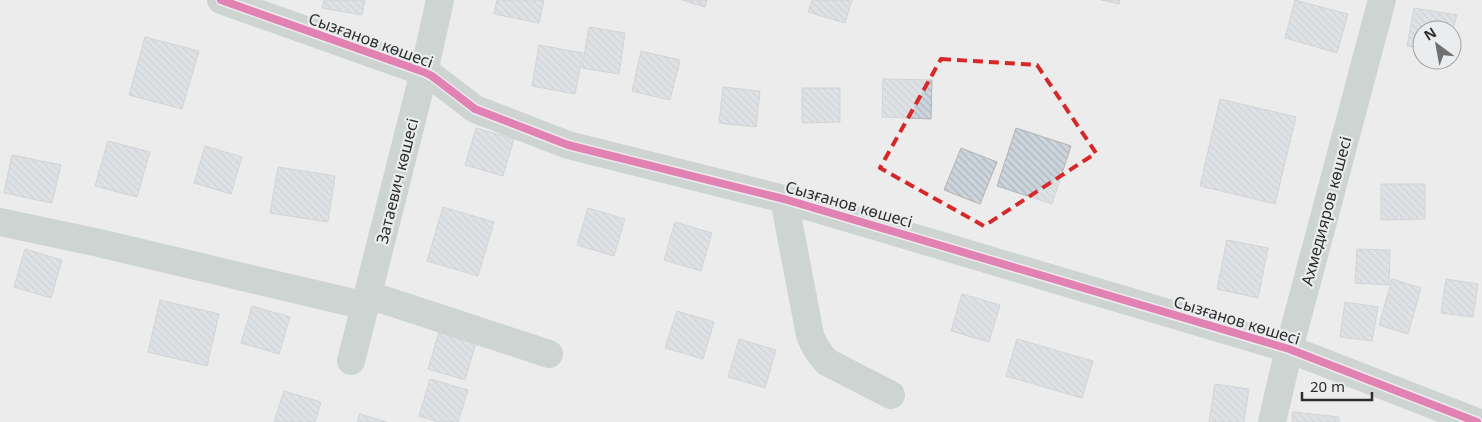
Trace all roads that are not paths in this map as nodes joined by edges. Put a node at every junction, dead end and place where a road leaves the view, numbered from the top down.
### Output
1 (221, 0) edge
2 (440, 0) edge
3 (1382, 0) edge
4 (424, 72) junction
5 (784, 199) junction
6 (0, 222) edge
7 (367, 301) junction
8 (1289, 349) junction
9 (549, 354) dead end
10 (351, 361) dead end
11 (890, 395) dead end
12 (1272, 422) edge
13 (1477, 422) edge

1 - 4 street, Сызғанов көшесі
2 - 4 street, Затаевич көшесі
3 - 8 street, Ахмедияров көшесі
4 - 5 street, Сызғанов көшесі
4 - 7 street, Затаевич көшесі
5 - 8 street, Сызғанов көшесі
5 - 11 street
6 - 7 street
7 - 9 street
7 - 10 street, Затаевич көшесі
8 - 12 street, Ахмедияров көшесі
8 - 13 street, Сызғанов көшесі

